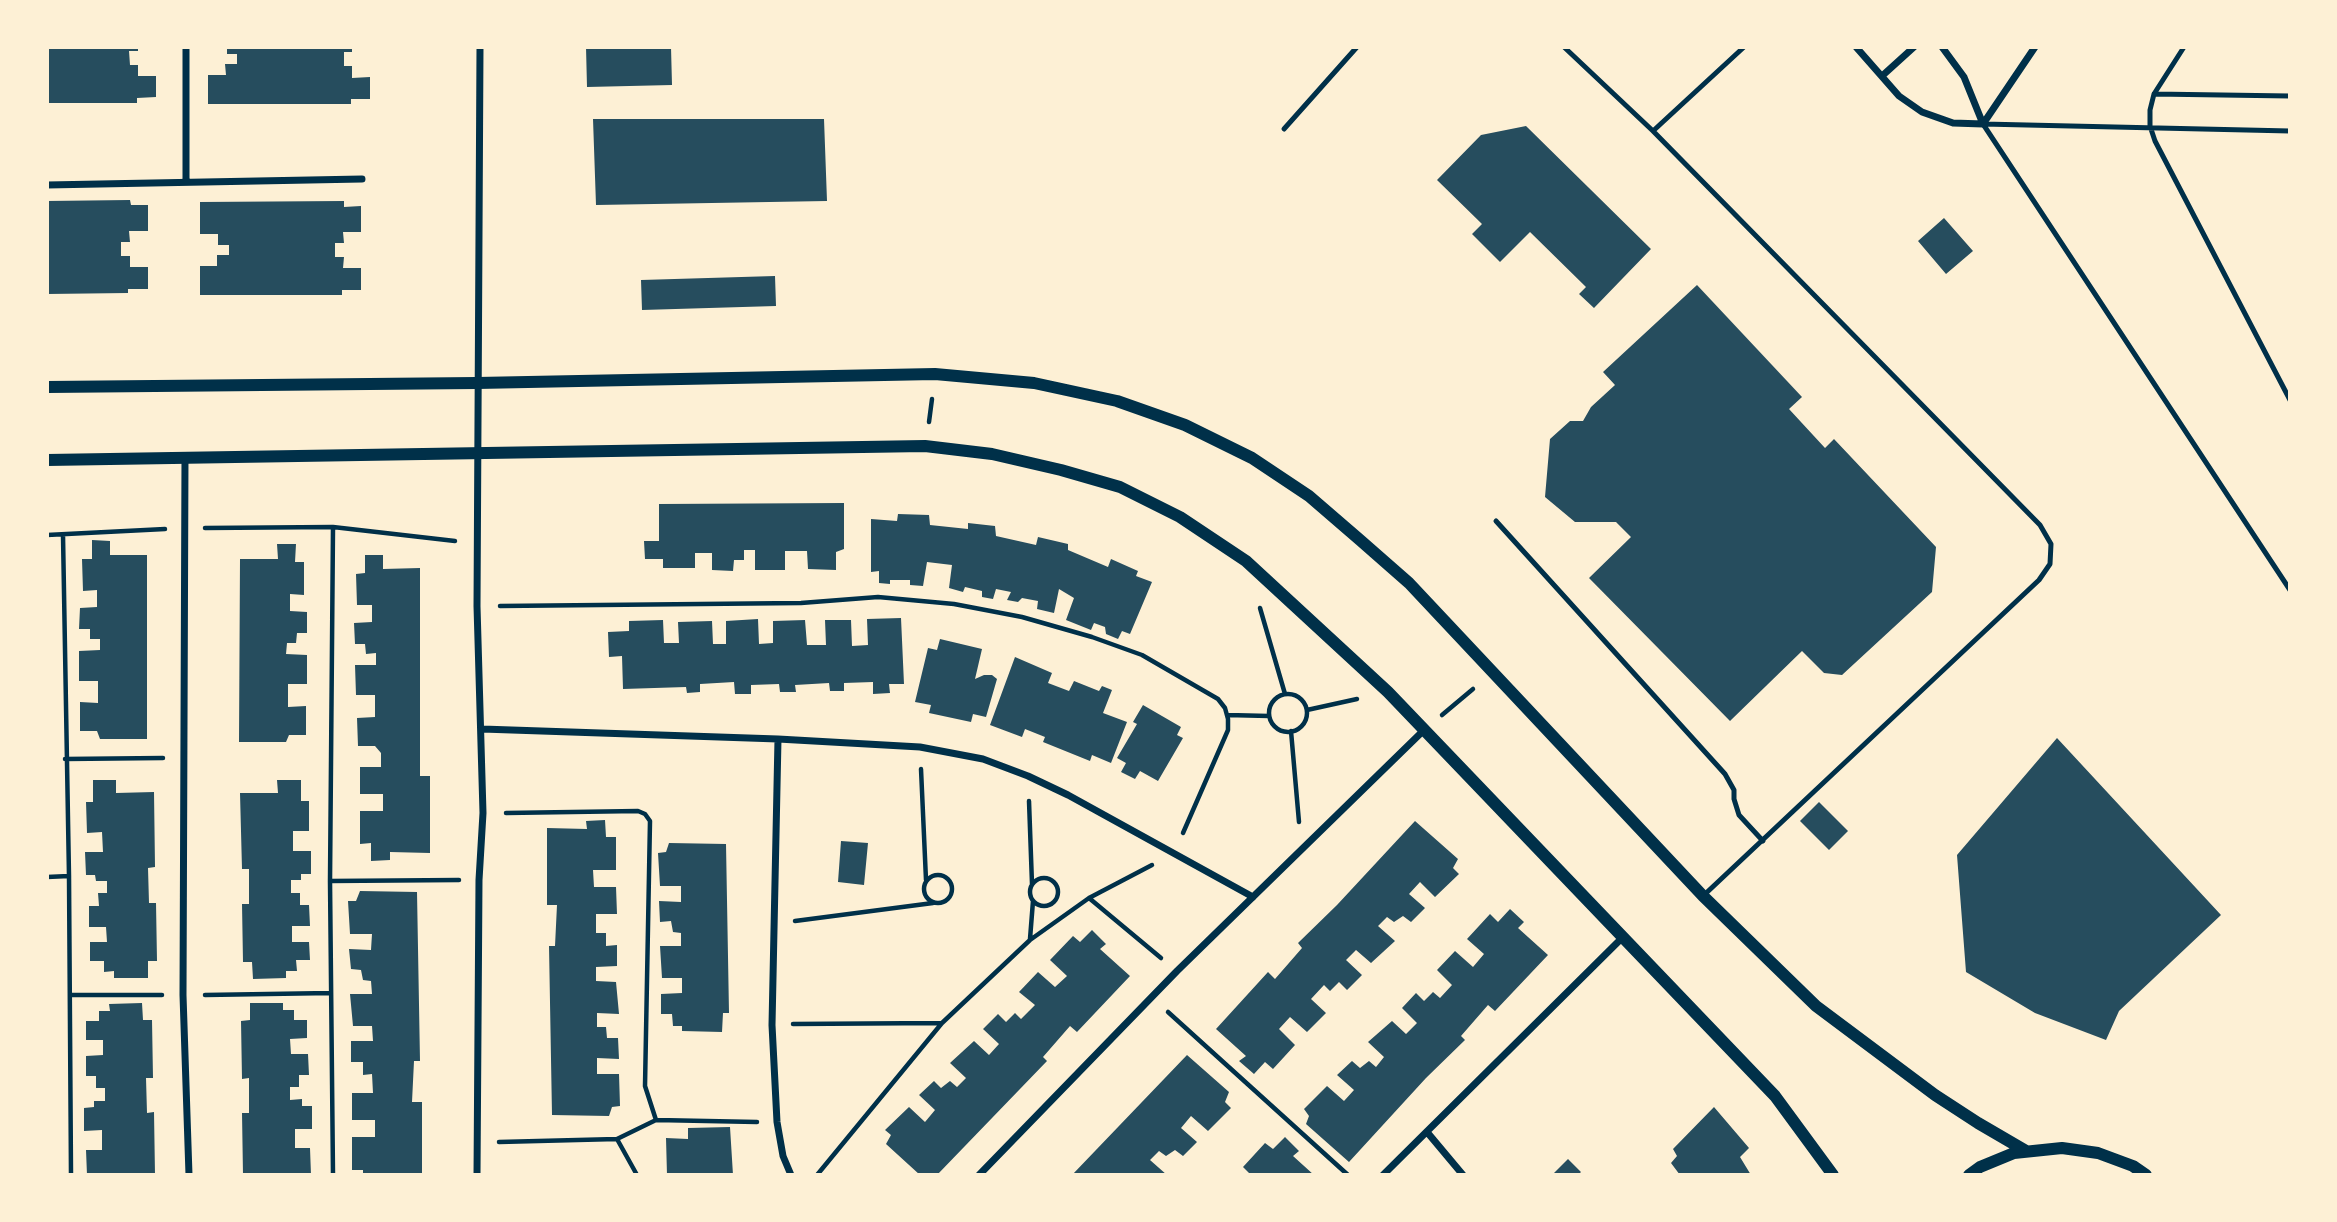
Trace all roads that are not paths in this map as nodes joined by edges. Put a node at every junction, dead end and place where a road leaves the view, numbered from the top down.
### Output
1 (186, 47) edge
2 (480, 47) edge
3 (1357, 47) edge
4 (1564, 47) edge
5 (1744, 47) edge
6 (1856, 47) edge
7 (1914, 47) edge
8 (1942, 47) edge
9 (2035, 47) edge
10 (2184, 47) edge
11 (1882, 76) junction
12 (2154, 94) junction
13 (2290, 96) edge
14 (1983, 124) junction
15 (2150, 126) junction
16 (1284, 129) dead end
17 (1653, 131) junction
18 (2290, 131) edge
19 (362, 179) dead end
20 (186, 182) junction
21 (47, 185) edge
22 (477, 383) junction
23 (47, 387) edge
24 (2290, 400) edge
25 (476, 452) junction
26 (185, 456) junction
27 (47, 460) edge
28 (1496, 521) dead end
29 (2290, 590) edge
30 (482, 729) junction
31 (1423, 731) junction
32 (778, 738) junction
33 (1763, 841) junction
34 (1703, 896) junction
35 (1253, 897) junction
36 (1622, 938) junction
37 (1427, 1132) junction
38 (2026, 1151) junction
39 (189, 1175) edge
40 (477, 1175) edge
41 (791, 1175) edge
42 (979, 1175) edge
43 (1383, 1175) edge
44 (1463, 1175) edge
45 (1833, 1175) edge
46 (1969, 1175) edge
47 (2146, 1175) edge

1 - 20 street
2 - 22 street
3 - 16 lane
4 - 17 lane
5 - 17 lane
6 - 11 street
7 - 11 street
8 - 14 street
9 - 14 street
10 - 12 lane
11 - 14 street
12 - 13 lane
12 - 15 lane
14 - 15 lane
14 - 29 lane
15 - 18 lane
15 - 24 lane
17 - 33 lane
19 - 20 street
20 - 21 street
22 - 23 street
22 - 25 street
22 - 34 street
25 - 26 street
25 - 30 street
25 - 31 street
26 - 27 street
26 - 39 street
28 - 33 lane
30 - 32 street
30 - 40 street
31 - 35 street
31 - 36 street
32 - 35 street
32 - 41 street
33 - 34 lane
34 - 38 street
35 - 42 street
36 - 37 street
36 - 45 street
37 - 43 street
37 - 44 street
38 - 46 street
38 - 47 street

